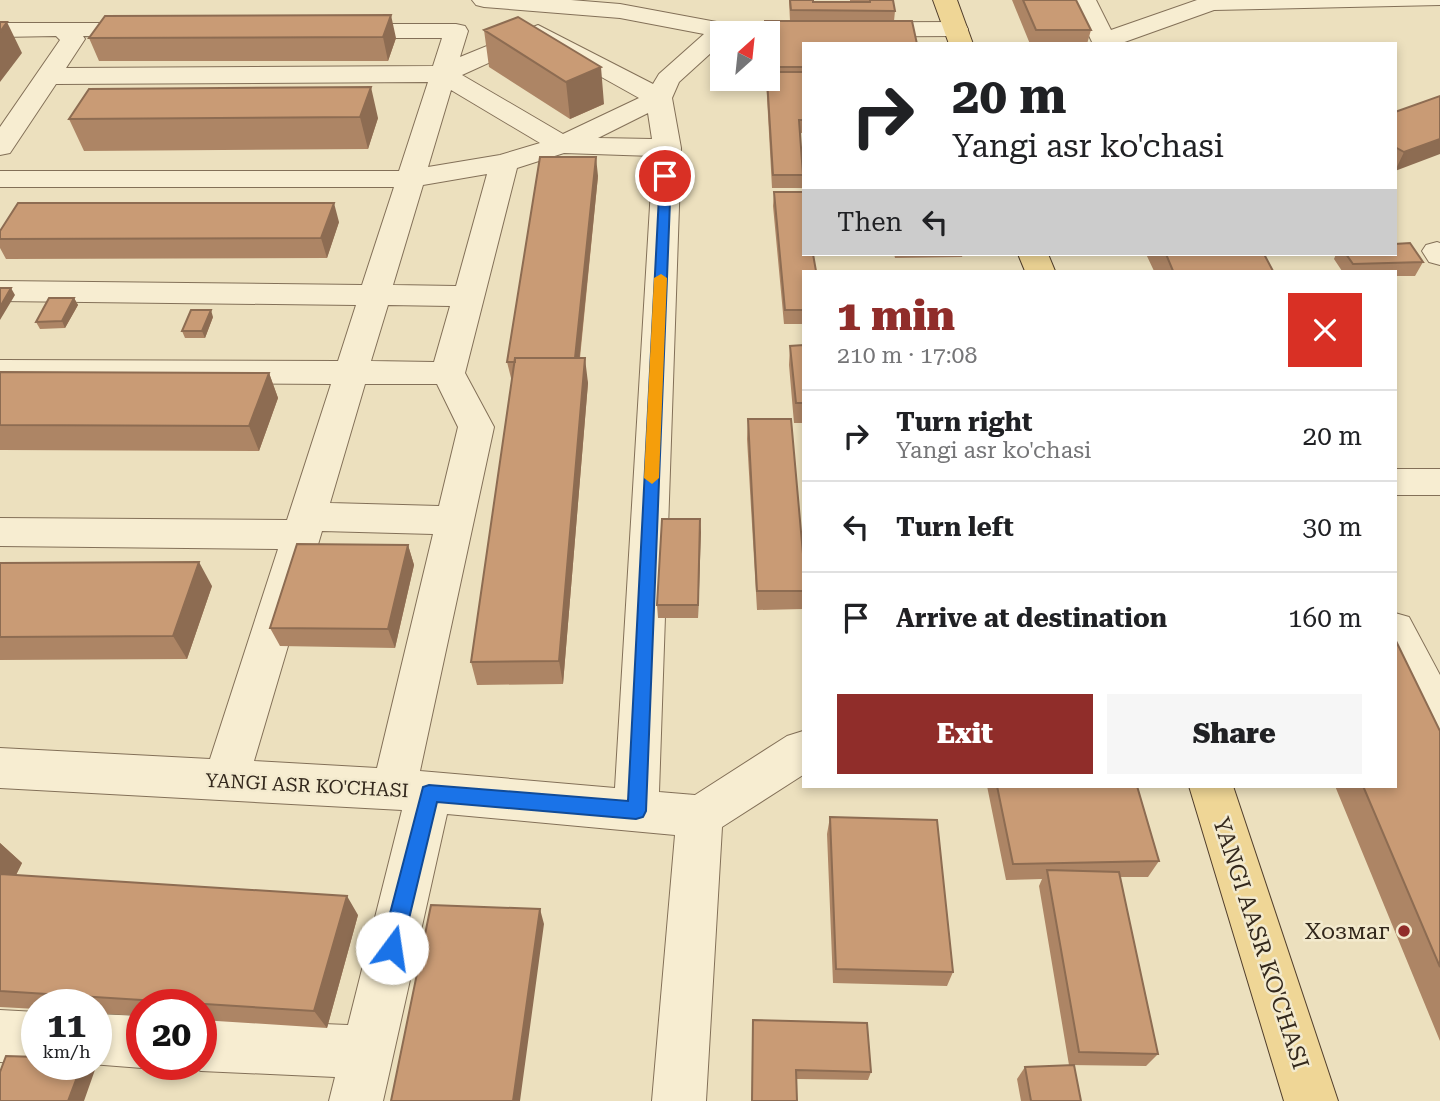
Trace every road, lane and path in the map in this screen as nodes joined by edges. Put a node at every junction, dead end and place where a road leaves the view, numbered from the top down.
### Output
1 (484, 0) edge
2 (945, 0) edge
3 (1084, 0) edge
4 (1434, 0) edge
5 (509, 2) edge
6 (1207, 2) edge
7 (710, 28) edge
8 (62, 29) junction
9 (0, 30) edge
10 (171, 30) edge
11 (320, 30) edge
12 (538, 32) junction
13 (780, 32) edge
14 (958, 37) edge
15 (710, 41) edge
16 (1105, 42) edge
17 (443, 74) junction
18 (50, 76) junction
19 (659, 98) junction
20 (562, 145) junction
21 (0, 146) edge
22 (667, 148) junction
23 (504, 163) junction
24 (0, 179) edge
25 (410, 179) junction
26 (0, 291) edge
27 (374, 296) junction
28 (468, 296) junction
29 (0, 371) edge
30 (351, 372) junction
31 (448, 373) junction
32 (1397, 482) edge
33 (1440, 482) edge
34 (455, 521) junction
35 (304, 525) junction
36 (0, 532) edge
37 (1397, 633) edge
38 (1440, 716) edge
39 (802, 751) edge
40 (0, 768) edge
41 (226, 780) junction
42 (1211, 788) edge
43 (412, 791) junction
44 (636, 811) junction
45 (700, 816) junction
46 (0, 1036) edge
47 (21, 1037) edge
48 (217, 1046) edge
49 (366, 1052) junction
50 (356, 1101) edge
51 (679, 1101) edge
52 (1311, 1101) edge

1 - 5 street
2 - 14 main road
3 - 16 street
4 - 6 street
5 - 7 street
5 - 12 street
6 - 16 street
8 - 9 street
8 - 10 street
8 - 18 street
11 - 17 street
12 - 17 street
12 - 19 street
13 - 14 street
15 - 19 street
17 - 18 street
17 - 20 street
17 - 25 street
18 - 21 street
19 - 20 street
19 - 22 street
20 - 22 street
20 - 23 street
22 - 44 street
23 - 25 street
23 - 28 street
24 - 25 street
25 - 27 street
26 - 27 street
27 - 28 street
27 - 30 street
28 - 31 street
29 - 30 street
30 - 31 street
30 - 35 street
31 - 34 street
32 - 33 street
34 - 35 street
34 - 43 street
35 - 36 street
35 - 41 street
37 - 38 street
39 - 45 street
40 - 41 street, YANGI ASR KO'CHASI
41 - 43 street, YANGI ASR KO'CHASI
42 - 52 main road, YANGI AASR KO'CHASI
43 - 44 street, YANGI ASR KO'CHASI
43 - 49 street
44 - 45 street, YANGI ASR KO'CHASI
45 - 51 street
46 - 47 street
48 - 49 street
49 - 50 street

